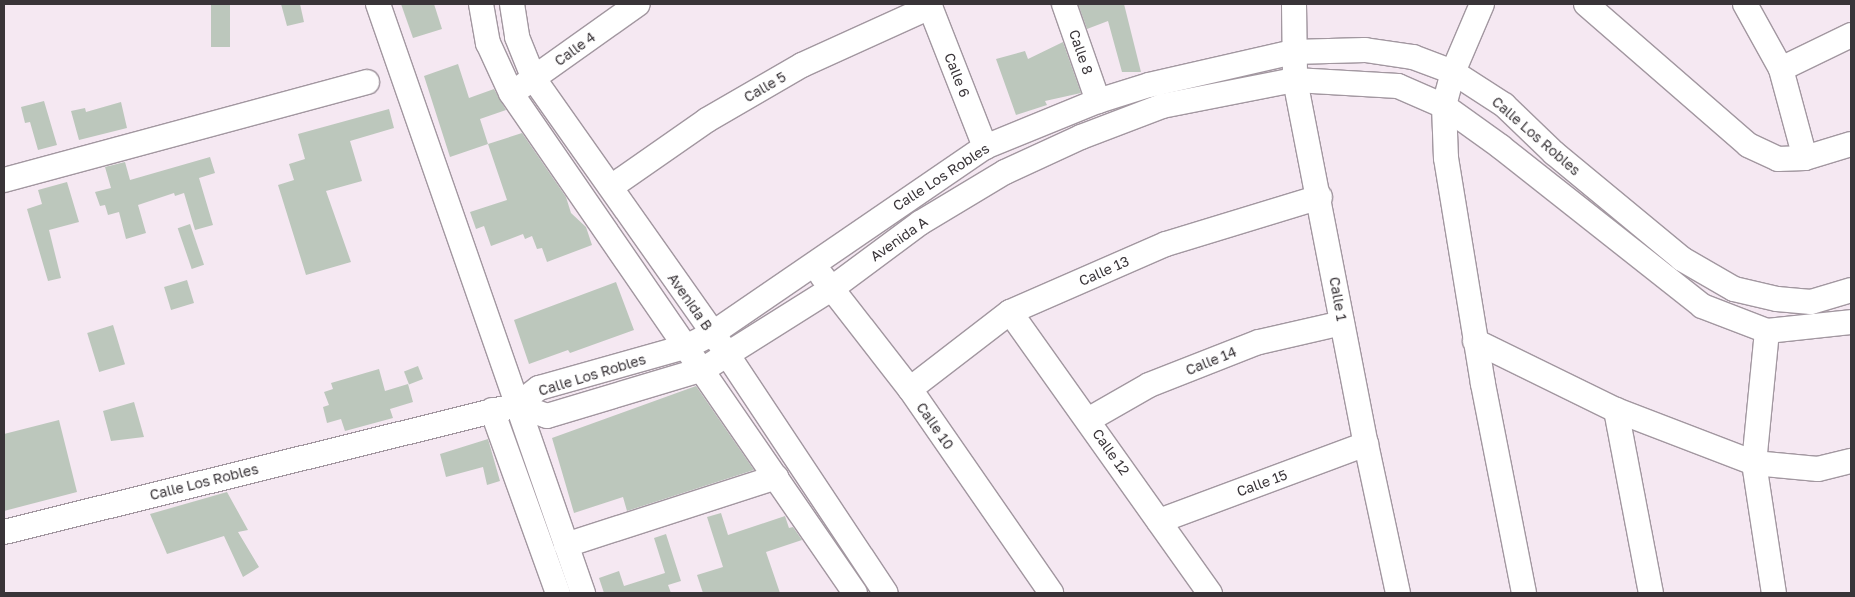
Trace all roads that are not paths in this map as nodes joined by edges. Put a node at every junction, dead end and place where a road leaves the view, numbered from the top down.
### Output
1 (378, 4) edge
2 (481, 4) edge
3 (512, 4) edge
4 (1064, 4) edge
5 (1294, 4) edge
6 (1482, 4) edge
7 (1586, 4) edge
8 (1745, 4) edge
9 (633, 5) edge
10 (930, 6) edge
11 (1851, 35) edge
12 (1293, 52) junction
13 (1781, 69) junction
14 (1453, 72) junction
15 (534, 79) junction
16 (1295, 80) junction
17 (367, 82) dead end
18 (512, 93) junction
19 (1098, 101) junction
20 (1444, 106) junction
21 (1851, 144) edge
22 (985, 147) junction
23 (1805, 158) junction
24 (4, 180) edge
25 (611, 187) junction
26 (1320, 197) junction
27 (814, 264) junction
28 (830, 289) junction
29 (1851, 290) edge
30 (1810, 302) junction
31 (1010, 312) junction
32 (1851, 322) edge
33 (1342, 323) junction
34 (1812, 328) junction
35 (1767, 332) junction
36 (713, 333) junction
37 (1475, 341) junction
38 (688, 346) junction
39 (726, 357) junction
40 (704, 369) junction
41 (910, 390) junction
42 (517, 405) junction
43 (492, 410) junction
44 (1616, 410) junction
45 (1088, 420) junction
46 (1366, 444) junction
47 (1851, 461) edge
48 (1754, 463) junction
49 (776, 477) junction
50 (1159, 521) junction
51 (4, 532) edge
52 (566, 545) junction
53 (558, 593) edge
54 (583, 593) edge
55 (852, 593) edge
56 (886, 593) edge
57 (1051, 593) edge
58 (1210, 593) edge
59 (1398, 593) edge
60 (1524, 593) edge
61 (1651, 593) edge
62 (1774, 593) edge

1 - 42 street
2 - 18 street, Avenida B
3 - 15 street, Avenida B
4 - 19 street, Calle 8
5 - 12 street, Calle 1
6 - 14 street
7 - 23 street
8 - 13 street
9 - 15 street, Calle 4
10 - 22 street, Calle 6
10 - 25 street, Calle 5
11 - 13 street
12 - 14 street, Calle Los Robles
12 - 16 street, Calle 1
12 - 19 street, Calle Los Robles
13 - 23 street
14 - 20 street
14 - 30 street, Calle Los Robles
15 - 18 street, Calle 4
15 - 25 street, Avenida B
16 - 20 street, Avenida A
16 - 26 street, Calle 1
16 - 28 street, Avenida A
17 - 24 street
18 - 38 street, Avenida B
19 - 22 street, Calle Los Robles
20 - 35 street, Avenida A
20 - 37 street
21 - 23 street
22 - 27 street, Calle Los Robles
25 - 36 street, Avenida B
26 - 31 street, Calle 13
26 - 33 street, Calle 1
27 - 28 street, Calle 10
27 - 36 street, Calle Los Robles
28 - 39 street, Avenida A
28 - 41 street, Calle 10
29 - 30 street, Calle Los Robles
30 - 34 street
31 - 41 street, Calle 13
31 - 45 street, Calle 12
32 - 34 street
33 - 45 street, Calle 14
33 - 46 street, Calle 1
34 - 35 street
35 - 48 street
36 - 38 street, Calle Los Robles
36 - 39 street, Avenida B
37 - 44 street
37 - 60 street
38 - 40 street, Avenida B
38 - 42 street, Calle Los Robles
39 - 40 street, Avenida A
39 - 56 street, Avenida B
40 - 42 street, Avenida A
40 - 49 street, Avenida B
41 - 57 street, Calle 10
42 - 43 street, Calle Los Robles
42 - 52 street
43 - 51 street, Calle Los Robles
43 - 53 street
44 - 48 street
44 - 61 street
45 - 50 street, Calle 12
46 - 50 street, Calle 15
46 - 59 street, Calle 1
47 - 48 street
48 - 62 street
49 - 52 street
49 - 55 street, Avenida B
50 - 58 street, Calle 12
52 - 54 street

